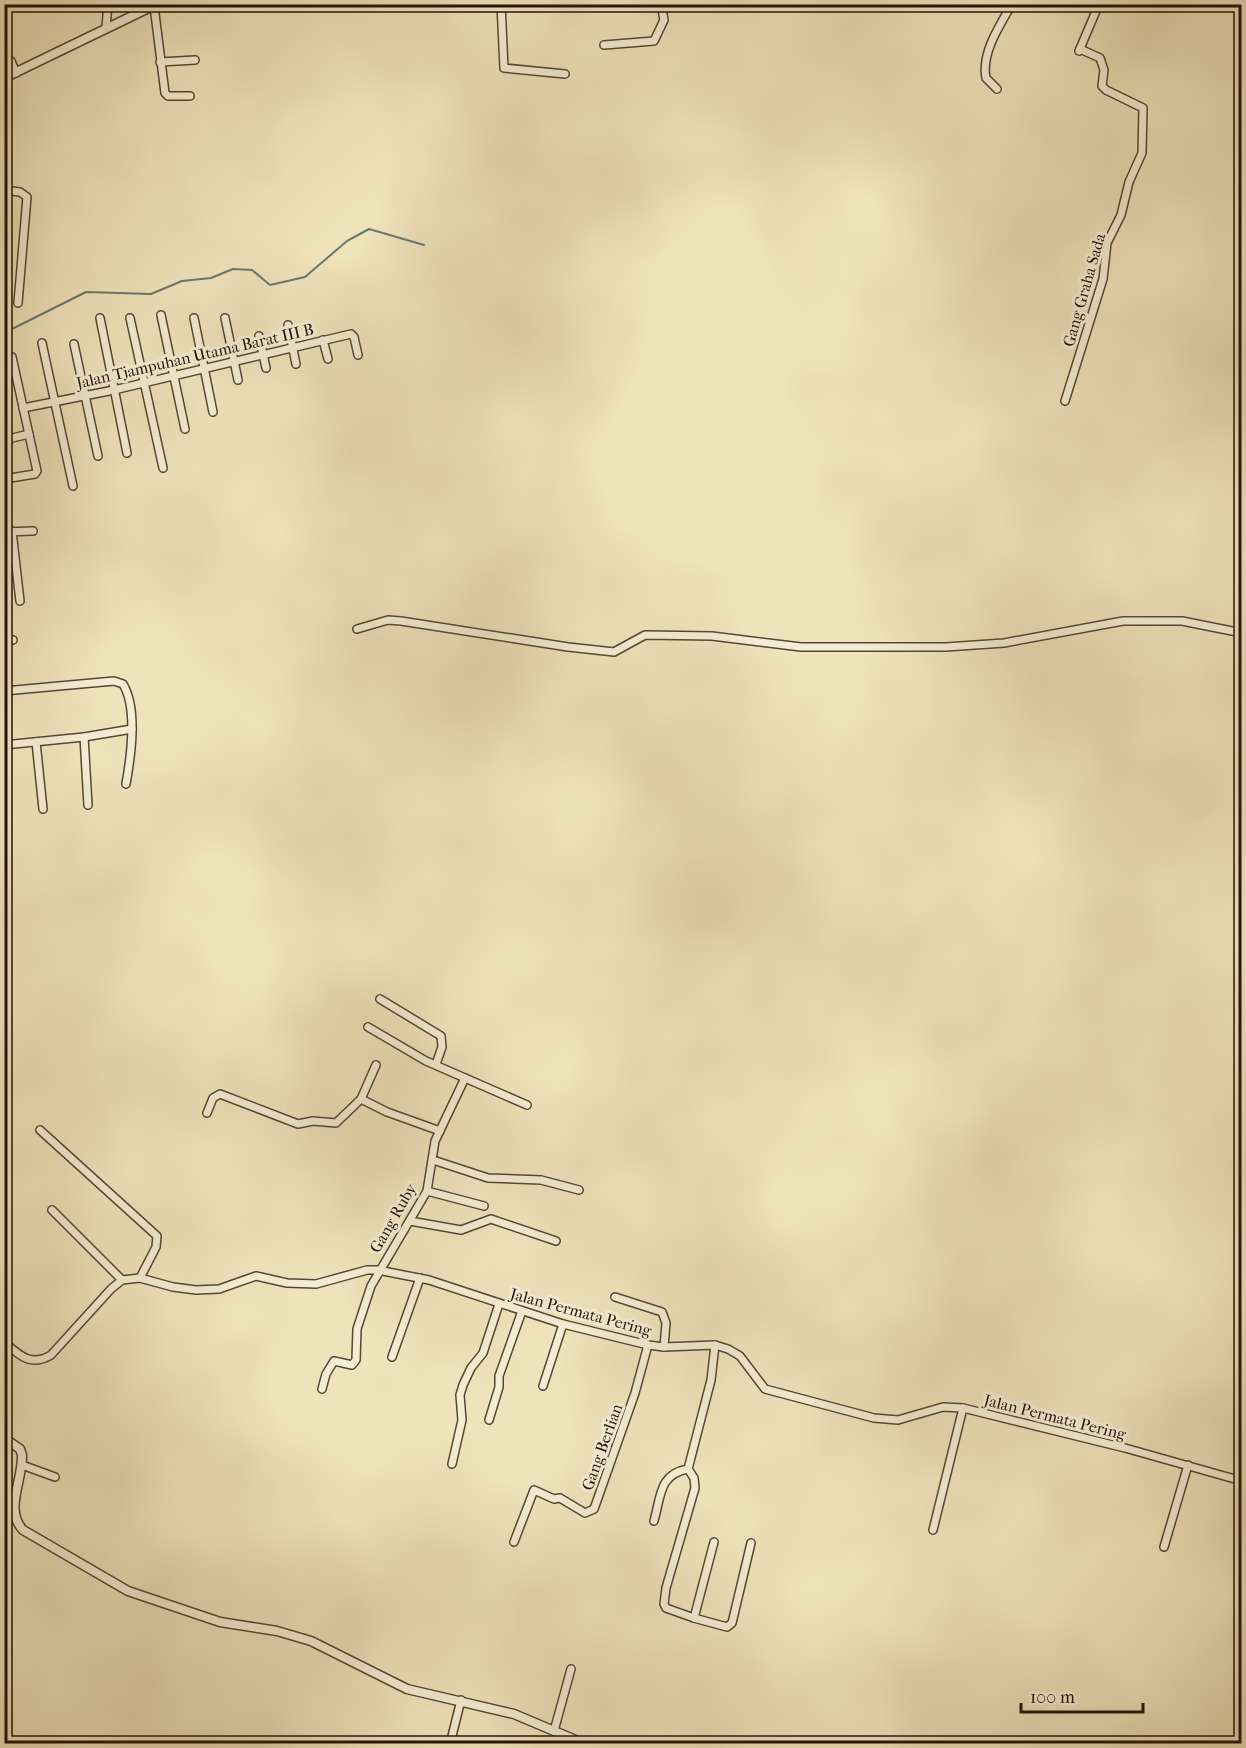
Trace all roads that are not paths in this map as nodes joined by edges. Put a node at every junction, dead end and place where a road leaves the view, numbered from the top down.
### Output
1 (108, 4) edge
2 (501, 4) edge
3 (661, 4) edge
4 (1012, 4) edge
5 (1099, 4) edge
6 (155, 5) edge
7 (107, 23) junction
8 (604, 45) dead end
9 (4, 60) edge
10 (195, 60) dead end
11 (160, 62) junction
12 (16, 74) junction
13 (565, 74) dead end
14 (4, 78) edge
15 (997, 88) dead end
16 (190, 96) dead end
17 (4, 190) edge
18 (18, 303) dead end
19 (160, 315) dead end
20 (99, 318) dead end
21 (130, 318) dead end
22 (194, 318) dead end
23 (225, 318) dead end
24 (288, 325) dead end
25 (259, 336) dead end
26 (323, 340) junction
27 (42, 343) dead end
28 (74, 344) dead end
29 (293, 347) junction
30 (263, 354) junction
31 (358, 355) dead end
32 (12, 357) dead end
33 (328, 359) dead end
34 (234, 360) junction
35 (296, 364) dead end
36 (204, 367) junction
37 (266, 368) dead end
38 (173, 375) junction
39 (238, 380) dead end
40 (144, 383) junction
41 (114, 390) junction
42 (84, 396) junction
43 (54, 401) junction
44 (1065, 401) dead end
45 (23, 408) junction
46 (213, 412) dead end
47 (184, 429) dead end
48 (29, 434) junction
49 (4, 440) edge
50 (128, 453) dead end
51 (98, 456) dead end
52 (163, 468) dead end
53 (4, 479) edge
54 (73, 486) dead end
55 (33, 531) dead end
56 (8, 532) edge
57 (20, 601) dead end
58 (357, 629) dead end
59 (1242, 633) edge
60 (4, 640) edge
61 (13, 640) dead end
62 (4, 691) edge
63 (132, 729) junction
64 (84, 737) junction
65 (36, 742) junction
66 (4, 745) edge
67 (126, 784) dead end
68 (88, 805) dead end
69 (44, 809) dead end
70 (381, 999) dead end
71 (368, 1027) dead end
72 (436, 1064) junction
73 (376, 1065) dead end
74 (465, 1078) junction
75 (362, 1099) junction
76 (527, 1105) dead end
77 (207, 1113) dead end
78 (40, 1130) dead end
79 (440, 1131) junction
80 (433, 1160) junction
81 (579, 1190) dead end
82 (427, 1191) junction
83 (484, 1206) dead end
84 (52, 1210) dead end
85 (410, 1221) junction
86 (556, 1241) dead end
87 (378, 1270) junction
88 (140, 1278) junction
89 (420, 1278) junction
90 (122, 1280) junction
91 (615, 1297) dead end
92 (499, 1304) junction
93 (522, 1311) junction
94 (563, 1324) junction
95 (4, 1342) edge
96 (648, 1345) junction
97 (715, 1345) junction
98 (664, 1347) junction
99 (392, 1357) dead end
100 (543, 1386) dead end
101 (322, 1389) dead end
102 (963, 1408) junction
103 (489, 1420) dead end
104 (4, 1438) edge
105 (452, 1464) dead end
106 (22, 1465) junction
107 (1188, 1466) junction
108 (688, 1469) junction
109 (55, 1477) dead end
110 (1242, 1481) edge
111 (654, 1521) dead end
112 (933, 1530) dead end
113 (514, 1542) dead end
114 (714, 1542) dead end
115 (751, 1543) dead end
116 (1164, 1547) dead end
117 (694, 1618) junction
118 (571, 1669) dead end
119 (461, 1700) junction
120 (554, 1731) junction
121 (450, 1743) edge
122 (585, 1743) edge

1 - 7 street
2 - 13 street
3 - 8 street
4 - 15 street
5 - 44 street, Gang Graha Sada
6 - 7 street
6 - 11 street
7 - 12 street
9 - 12 street
10 - 11 street
11 - 16 street
12 - 14 street
17 - 18 street
19 - 38 street
20 - 41 street
21 - 40 street
22 - 36 street
23 - 34 street
24 - 29 street
25 - 30 street
26 - 29 street, Jalan Tjampuhan Utama Barat III B
26 - 31 street, Jalan Tjampuhan Utama Barat III B
26 - 33 street
27 - 43 street
28 - 42 street
29 - 30 street, Jalan Tjampuhan Utama Barat III B
29 - 35 street
30 - 34 street, Jalan Tjampuhan Utama Barat III B
30 - 37 street
32 - 45 street
34 - 36 street, Jalan Tjampuhan Utama Barat III B
34 - 39 street
36 - 38 street, Jalan Tjampuhan Utama Barat III B
36 - 46 street
38 - 40 street, Jalan Tjampuhan Utama Barat III B
38 - 47 street
40 - 41 street, Jalan Tjampuhan Utama Barat III B
40 - 52 street
41 - 42 street, Jalan Tjampuhan Utama Barat III B
41 - 50 street
42 - 43 street, Jalan Tjampuhan Utama Barat III B
42 - 51 street
43 - 45 street, Jalan Tjampuhan Utama Barat III B
43 - 54 street
45 - 48 street
48 - 49 street
48 - 53 street
55 - 56 street
56 - 57 street
58 - 59 street
60 - 61 street
62 - 63 street
63 - 64 street
63 - 67 street
64 - 65 street
64 - 68 street
65 - 66 street
65 - 69 street
70 - 72 street
71 - 72 street
72 - 74 street
73 - 75 street
74 - 76 street
74 - 79 street, Gang Ruby
75 - 77 street
75 - 79 street
78 - 88 street
79 - 80 street, Gang Ruby
80 - 81 street
80 - 82 street, Gang Ruby
82 - 83 street
82 - 85 street, Gang Ruby
84 - 90 street
85 - 86 street
85 - 87 street, Gang Ruby
87 - 88 street, Jalan Permata Pering
87 - 89 street, Jalan Permata Pering
87 - 101 street, Gang Ruby
88 - 90 street, Jalan Permata Pering
89 - 92 street, Jalan Permata Pering
89 - 99 street
90 - 95 street
91 - 98 street
92 - 93 street, Jalan Permata Pering
92 - 105 street
93 - 94 street, Jalan Permata Pering
93 - 103 street
94 - 96 street, Jalan Permata Pering
94 - 100 street
96 - 98 street, Jalan Permata Pering
96 - 113 street, Gang Berlian
97 - 98 street, Jalan Permata Pering
97 - 102 street, Jalan Permata Pering
97 - 108 street
102 - 107 street, Jalan Permata Pering
102 - 112 street
104 - 106 street
106 - 109 street
106 - 119 street
107 - 110 street, Jalan Permata Pering
107 - 116 street
108 - 111 street
108 - 117 street
114 - 117 street
115 - 117 street
118 - 120 street
119 - 120 street
119 - 121 street
120 - 122 street

